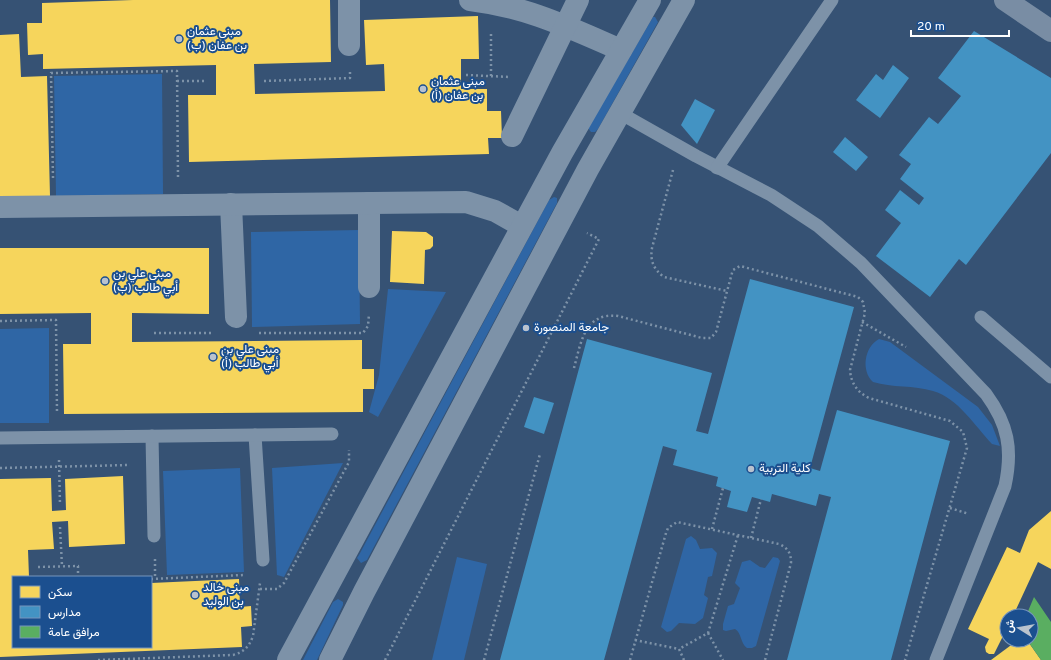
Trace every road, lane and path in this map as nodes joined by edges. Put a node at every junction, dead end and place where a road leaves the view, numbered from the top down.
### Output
1 (349, 0) edge
2 (470, 0) edge
3 (578, 0) edge
4 (650, 0) edge
5 (684, 0) edge
6 (832, 0) edge
7 (1005, 0) edge
8 (491, 2) junction
9 (565, 26) junction
10 (1051, 31) edge
11 (350, 45) joint
12 (621, 50) junction
13 (466, 75) dead end
14 (490, 76) junction
15 (540, 78) junction
16 (177, 81) junction
17 (206, 81) dead end
18 (264, 81) dead end
19 (620, 113) junction
20 (512, 136) dead end
21 (679, 146) junction
22 (562, 153) junction
23 (717, 168) junction
24 (588, 169) junction
25 (369, 203) junction
26 (231, 204) junction
27 (179, 205) junction
28 (53, 206) junction
29 (0, 207) edge
30 (560, 221) junction
31 (522, 226) junction
32 (369, 287) joint
33 (727, 291) junction
34 (236, 317) dead end
35 (981, 317) dead end
36 (0, 321) edge
37 (154, 333) dead end
38 (214, 333) dead end
39 (252, 333) dead end
40 (574, 368) dead end
41 (1051, 377) edge
42 (332, 434) joint
43 (256, 435) junction
44 (152, 436) junction
45 (0, 438) edge
46 (58, 438) junction
47 (540, 454) dead end
48 (152, 465) junction
49 (59, 467) junction
50 (0, 468) edge
51 (723, 488) dead end
52 (761, 499) dead end
53 (60, 506) dead end
54 (60, 528) dead end
55 (712, 529) junction
56 (738, 535) junction
57 (154, 536) dead end
58 (751, 538) junction
59 (263, 560) joint
60 (62, 566) junction
61 (38, 567) dead end
62 (261, 575) junction
63 (333, 575) junction
64 (78, 576) edge
65 (152, 579) edge
66 (260, 589) junction
67 (364, 592) junction
68 (708, 633) junction
69 (636, 640) junction
70 (678, 649) junction
71 (98, 660) edge
72 (288, 660) edge
73 (330, 660) edge
74 (386, 660) edge
75 (484, 660) edge
76 (630, 660) edge
77 (684, 660) edge
78 (722, 660) edge
79 (765, 660) edge
80 (905, 660) edge
81 (936, 660) edge

1 - 11 street
2 - 8 street
3 - 9 street
4 - 12 street
5 - 19 street
6 - 23 lane
7 - 10 main road
8 - 9 street
8 - 14 path
9 - 12 street
9 - 15 street
11 - 18 path
12 - 22 street
13 - 14 path
14 - 15 path
15 - 20 street
16 - 17 path
16 - 27 path
16 - 28 path
19 - 21 lane
19 - 24 street
21 - 23 lane
21 - 33 path
22 - 24 street
22 - 31 street
23 - 81 lane
24 - 30 street
25 - 26 street
25 - 31 street
25 - 32 street
26 - 27 street
26 - 34 street
27 - 28 street
28 - 29 street
30 - 67 street
30 - 74 path
31 - 63 street
32 - 39 path
33 - 40 path
33 - 80 path
35 - 41 lane
36 - 46 path
37 - 38 path
42 - 43 lane
42 - 66 path
43 - 44 lane
43 - 59 lane
44 - 46 lane
44 - 48 lane
45 - 46 lane
46 - 49 path
47 - 75 path
48 - 49 path
48 - 57 lane
49 - 50 path
49 - 53 path
51 - 55 path
52 - 58 path
54 - 60 path
55 - 56 path
55 - 69 path
56 - 58 path
56 - 68 path
58 - 79 path
59 - 62 path
60 - 61 path
60 - 64 path
62 - 65 path
62 - 66 path
63 - 67 street
63 - 72 street
66 - 71 path
67 - 73 street
68 - 70 path
68 - 78 path
69 - 70 path
69 - 76 path
70 - 77 path

